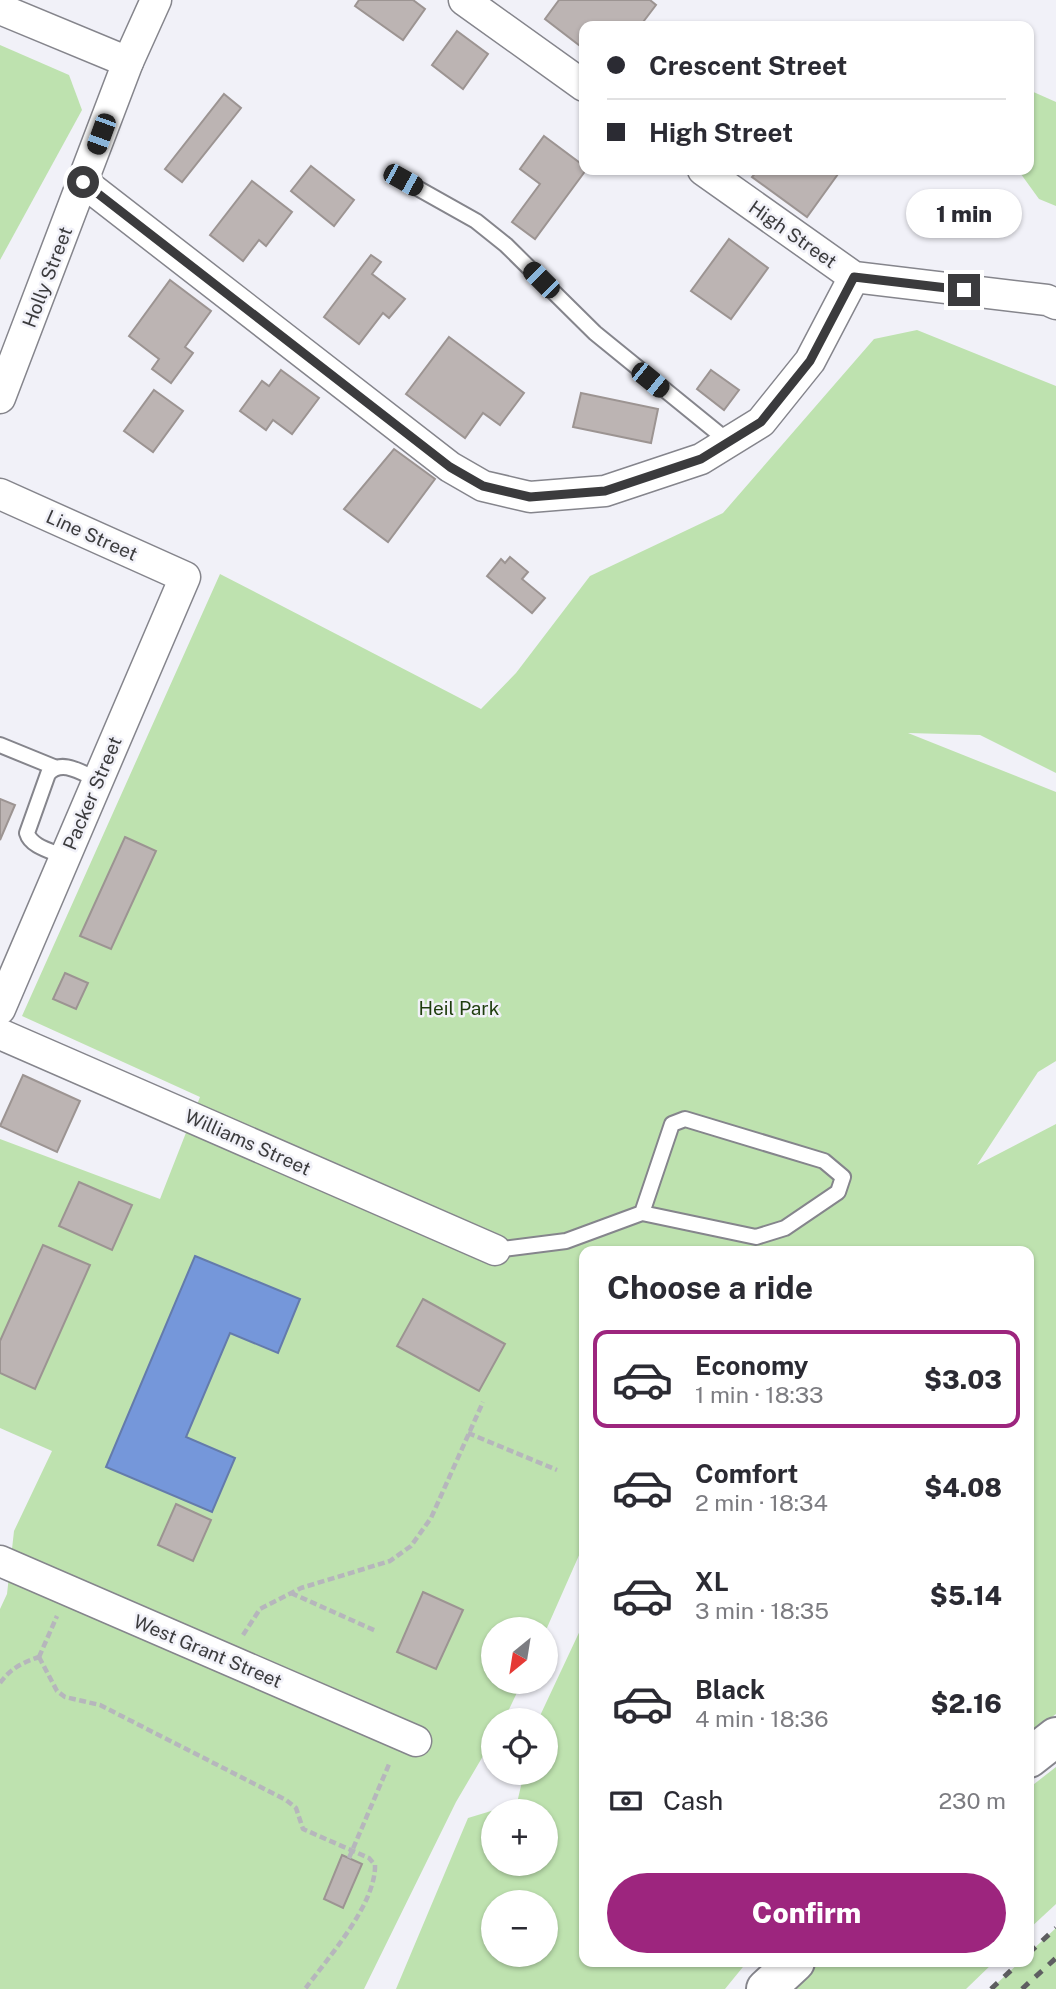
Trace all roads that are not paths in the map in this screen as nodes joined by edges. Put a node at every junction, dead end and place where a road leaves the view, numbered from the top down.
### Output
1 (156, 0) edge
2 (464, 0) edge
3 (0, 9) edge
4 (128, 62) junction
5 (579, 82) edge
6 (710, 175) edge
7 (403, 180) dead end
8 (83, 182) junction
9 (854, 277) junction
10 (1056, 304) edge
11 (0, 398) edge
12 (729, 442) junction
13 (0, 494) edge
14 (185, 577) joint
15 (0, 745) edge
16 (54, 767) junction
17 (98, 780) junction
18 (65, 857) junction
19 (0, 1009) edge
20 (0, 1034) edge
21 (642, 1213) junction
22 (495, 1250) joint
23 (0, 1562) edge
24 (1056, 1737) edge
25 (409, 1738) road end
26 (1034, 1754) edge
27 (790, 1967) edge
28 (766, 1989) edge

1 - 4 street, Holly Street
2 - 5 street
3 - 4 street
4 - 8 street, Holly Street
6 - 9 street, High Street
7 - 12 lane
8 - 11 street, Holly Street
8 - 12 street
9 - 10 street, High Street
9 - 12 street
13 - 14 street, Line Street
14 - 17 street, Packer Street
15 - 16 lane
16 - 17 lane
16 - 18 lane
17 - 18 street, Packer Street
18 - 19 street, Packer Street
20 - 22 street, Williams Street
21 - 21 lane
21 - 22 lane
23 - 25 street, West Grant Street
24 - 26 street
27 - 28 street

